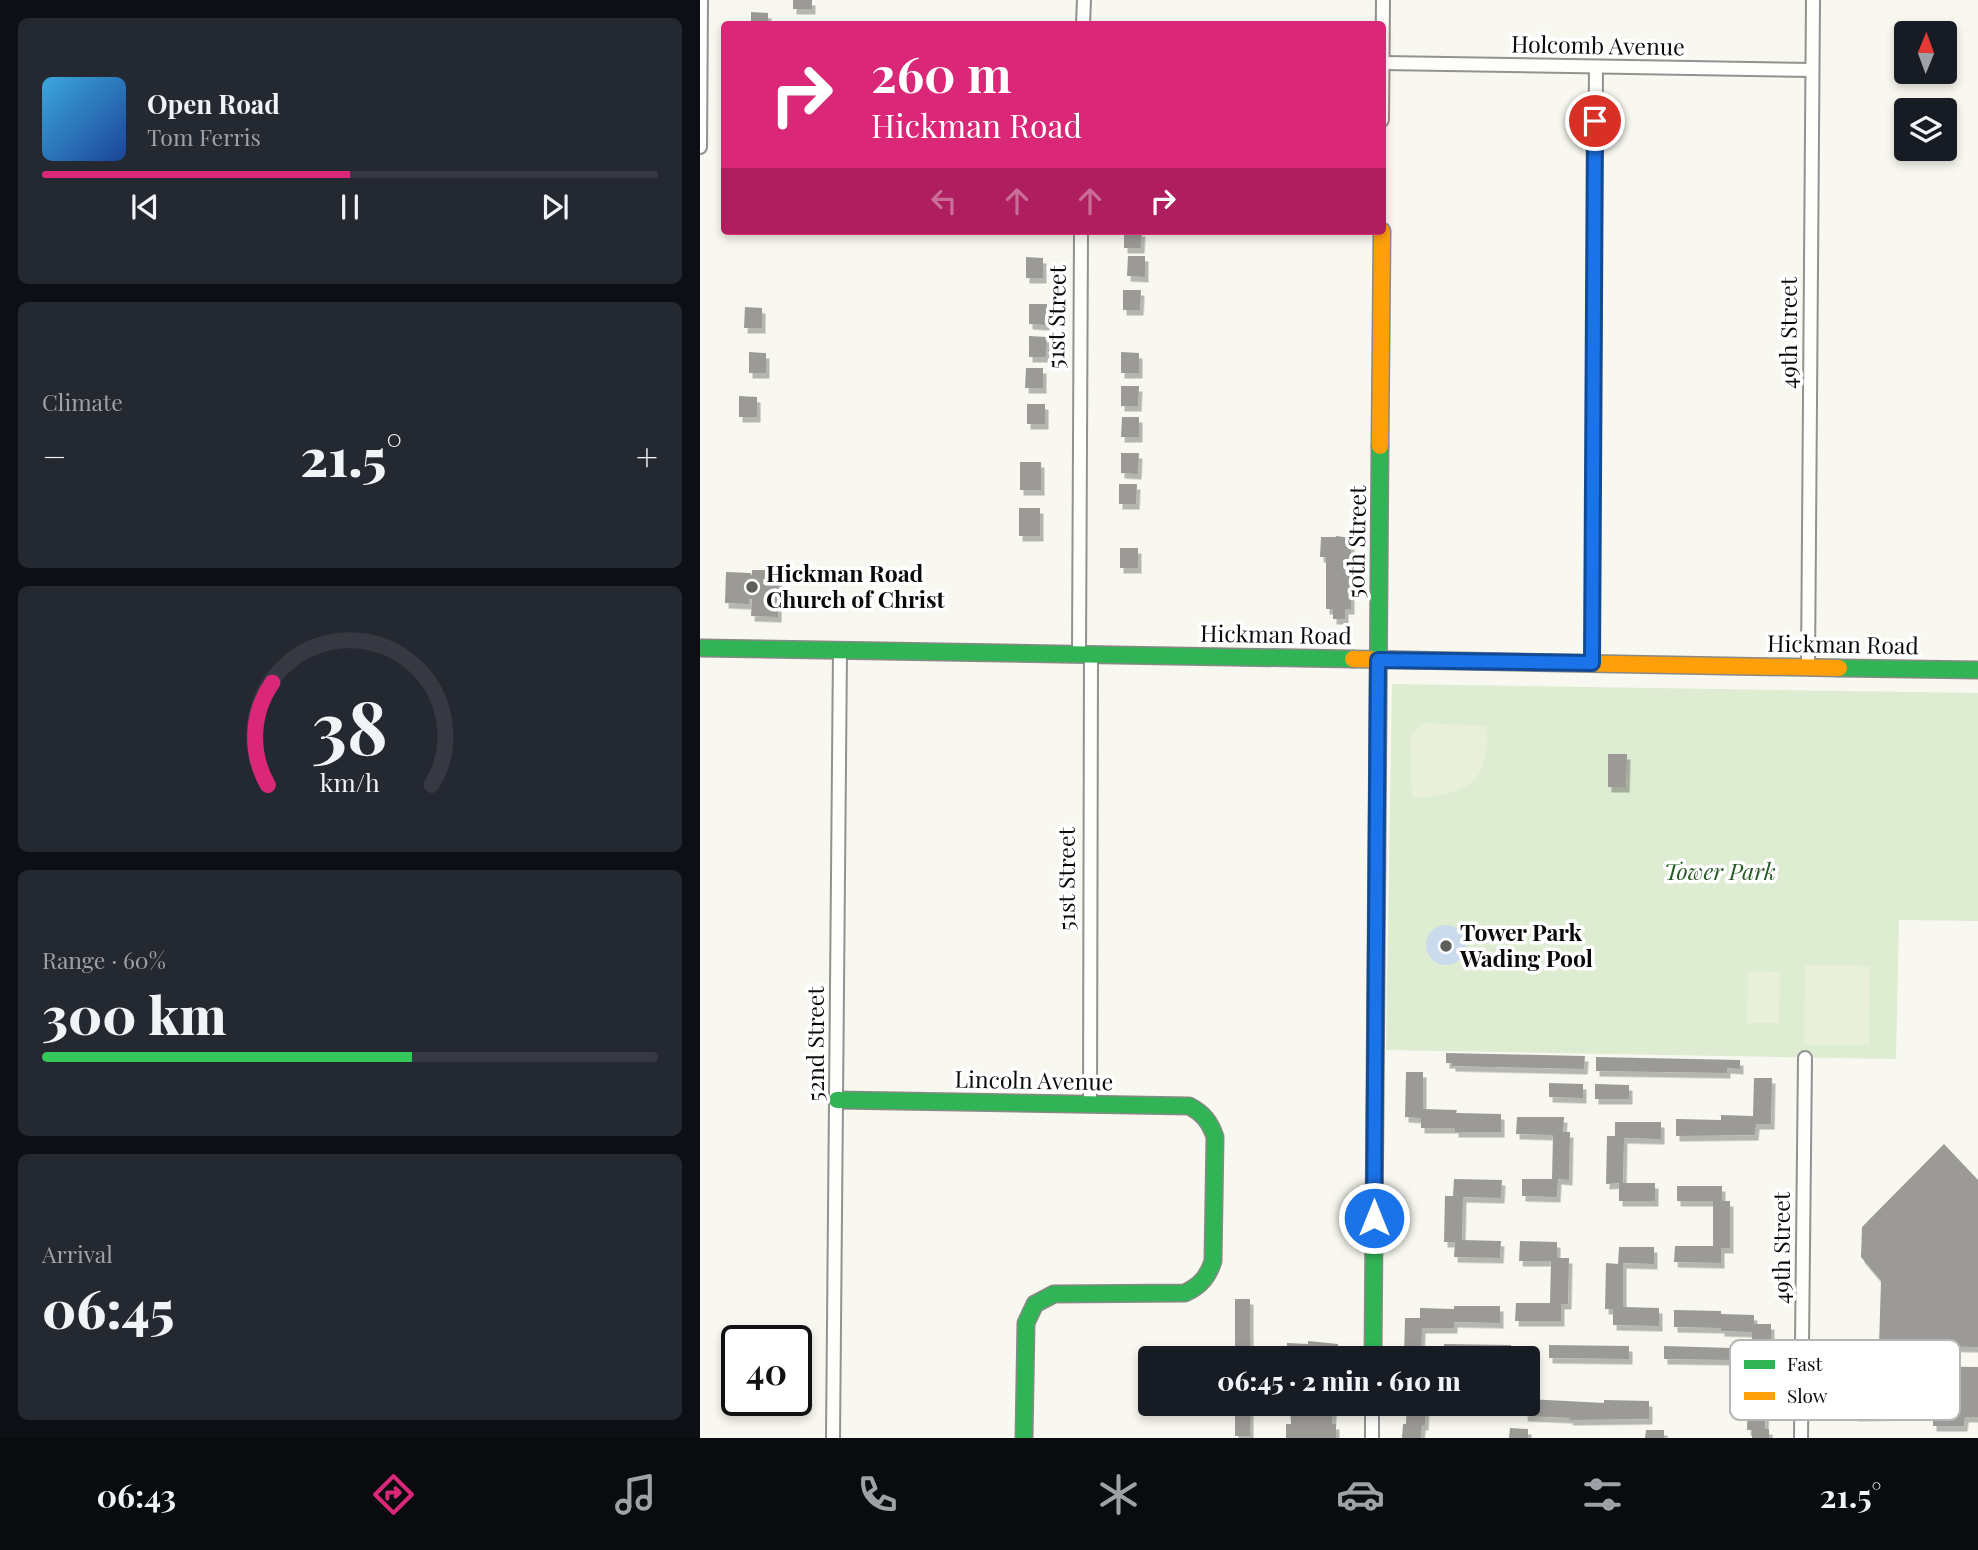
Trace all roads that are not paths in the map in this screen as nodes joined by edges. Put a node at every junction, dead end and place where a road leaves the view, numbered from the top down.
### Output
1 (701, 0) edge
2 (1084, 0) edge
3 (1383, 0) edge
4 (1813, 0) edge
5 (1083, 21) edge
6 (1383, 21) edge
7 (1386, 63) edge
8 (1596, 66) junction
9 (1812, 70) junction
10 (700, 148) edge
11 (1081, 235) edge
12 (1382, 235) edge
13 (700, 648) edge
14 (840, 650) junction
15 (1085, 655) junction
16 (1378, 660) junction
17 (1592, 663) junction
18 (1808, 667) junction
19 (1978, 670) edge
20 (1805, 1058) dead end
21 (837, 1100) junction
22 (1090, 1104) junction
23 (1802, 1340) edge
24 (1373, 1346) edge
25 (1372, 1416) edge
26 (1801, 1420) edge
27 (833, 1438) edge
28 (1024, 1438) edge
29 (1372, 1438) edge
30 (1801, 1438) edge

1 - 10 street
2 - 5 street
3 - 6 street
4 - 9 street, 49th Street
7 - 8 street, Holcomb Avenue
8 - 9 street, Holcomb Avenue
8 - 17 street
9 - 18 street, 49th Street
11 - 15 street, 51st Street
12 - 16 street, 50th Street
13 - 14 street, Hickman Road
14 - 15 street, Hickman Road
14 - 21 street, 52nd Street
15 - 16 street, Hickman Road
15 - 22 street, 51st Street
16 - 17 street, Hickman Road
16 - 24 street, 50th Street
17 - 18 street, Hickman Road
18 - 19 street, Hickman Road
20 - 23 street, 49th Street
21 - 22 street, Lincoln Avenue
21 - 27 street, 52nd Street
22 - 28 street, Lincoln Avenue
25 - 29 street
26 - 30 street, 49th Street

